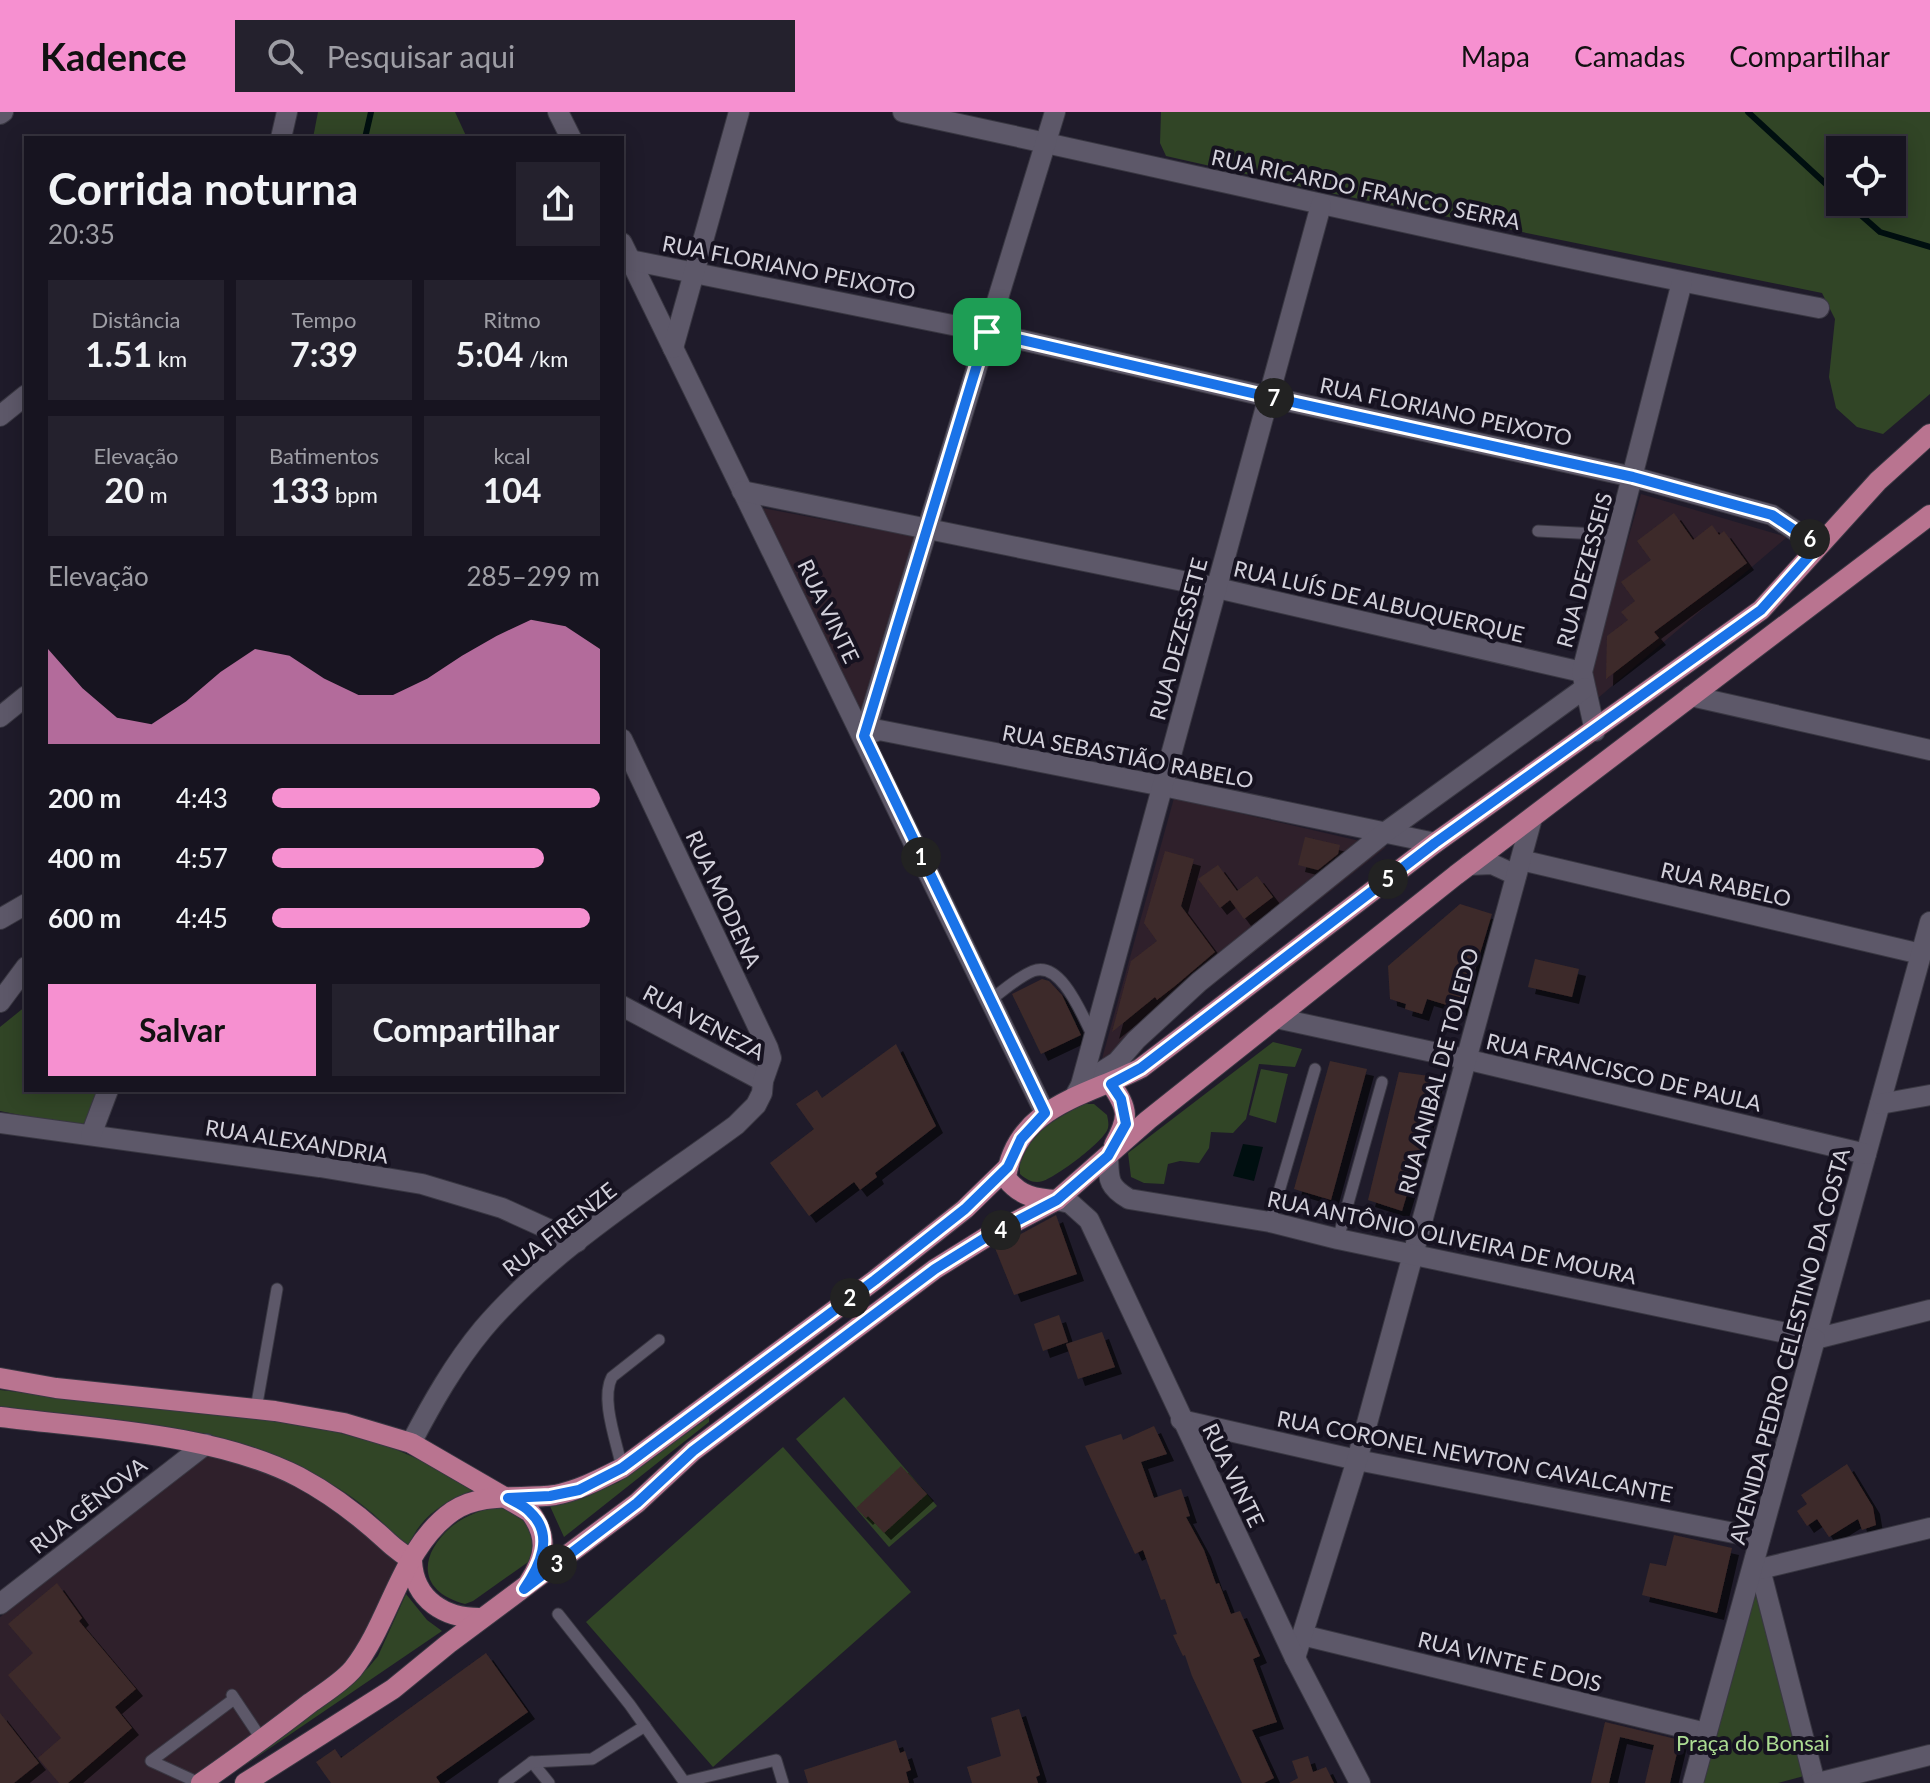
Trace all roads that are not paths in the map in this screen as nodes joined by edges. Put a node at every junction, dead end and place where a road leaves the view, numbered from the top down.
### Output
1 (287, 112) edge
2 (558, 112) edge
3 (739, 112) edge
4 (903, 112) edge
5 (1055, 112) edge
6 (281, 136) edge
7 (570, 136) edge
8 (1045, 142) junction
9 (1321, 205) junction
10 (626, 252) edge
11 (694, 273) junction
12 (1682, 282) junction
13 (1819, 308) dead end
14 (987, 332) junction
15 (673, 348) junction
16 (24, 397) edge
17 (1269, 397) junction
18 (0, 416) edge
19 (1930, 434) edge
20 (1633, 477) junction
21 (742, 491) junction
22 (1930, 515) edge
23 (927, 530) junction
24 (1538, 531) dead end
25 (1618, 535) junction
26 (1818, 546) junction
27 (1217, 588) junction
28 (1584, 680) junction
29 (1691, 696) junction
30 (24, 698) edge
31 (0, 717) edge
32 (1595, 731) junction
33 (864, 736) junction
34 (624, 743) edge
35 (1930, 750) edge
36 (1163, 786) junction
37 (1532, 818) junction
38 (1383, 834) junction
39 (1435, 843) junction
40 (1469, 865) junction
41 (1518, 868) junction
42 (24, 905) edge
43 (0, 919) edge
44 (1930, 922) edge
45 (1921, 954) junction
46 (24, 970) edge
47 (990, 1000) junction
48 (0, 1002) edge
49 (624, 1007) edge
50 (1276, 1018) junction
51 (1094, 1038) junction
52 (1465, 1059) junction
53 (1315, 1069) dead end
54 (763, 1081) junction
55 (1382, 1082) dead end
56 (1111, 1084) junction
57 (1079, 1090) junction
58 (107, 1092) edge
59 (1930, 1095) edge
60 (1880, 1104) junction
61 (1045, 1113) junction
62 (0, 1123) edge
63 (91, 1135) junction
64 (1866, 1154) junction
65 (1108, 1156) junction
66 (1008, 1167) junction
67 (1057, 1200) junction
68 (1270, 1222) junction
69 (1338, 1239) junction
70 (577, 1242) junction
71 (1413, 1254) junction
72 (277, 1289) dead end
73 (1930, 1310) edge
74 (1815, 1339) junction
75 (659, 1340) dead end
76 (0, 1378) edge
77 (256, 1409) junction
78 (0, 1417) edge
79 (1181, 1420) junction
80 (411, 1443) junction
81 (206, 1444) junction
82 (1357, 1460) junction
83 (622, 1468) junction
84 (508, 1498) junction
85 (1930, 1528) edge
86 (1760, 1538) junction
87 (412, 1561) junction
88 (1758, 1564) junction
89 (524, 1589) junction
90 (0, 1604) edge
91 (558, 1614) dead end
92 (482, 1618) junction
93 (1302, 1635) junction
94 (1295, 1658) junction
95 (645, 1726) junction
96 (1706, 1733) junction
97 (262, 1740) junction
98 (1930, 1755) edge
99 (532, 1762) junction
100 (684, 1782) edge
101 (200, 1783) edge
102 (245, 1783) edge
103 (504, 1783) edge
104 (549, 1783) edge
105 (783, 1783) edge
106 (1360, 1783) edge
107 (1693, 1783) edge
108 (1817, 1783) edge

1 - 6 street
2 - 7 street
3 - 11 street
4 - 8 street, RUA RICARDO FRANCO SERRA
5 - 8 street
8 - 9 street, RUA RICARDO FRANCO SERRA
8 - 14 street
9 - 12 street, RUA RICARDO FRANCO SERRA
9 - 17 street, RUA DEZESSETE
10 - 11 street, RUA FLORIANO PEIXOTO
10 - 15 street, RUA VINTE
11 - 14 street, RUA FLORIANO PEIXOTO
11 - 15 street
12 - 13 street, RUA RICARDO FRANCO SERRA
12 - 20 street, RUA DEZESSEIS
14 - 17 street, RUA FLORIANO PEIXOTO
14 - 23 street
15 - 21 street, RUA VINTE
16 - 18 street
17 - 20 street, RUA FLORIANO PEIXOTO
17 - 27 street, RUA DEZESSETE
19 - 26 main road
20 - 25 street, RUA DEZESSEIS
20 - 26 street, RUA FLORIANO PEIXOTO
21 - 23 street, RUA LUÍS DE ALBUQUERQUE
21 - 33 street, RUA VINTE
22 - 29 main road
23 - 27 street, RUA LUÍS DE ALBUQUERQUE
23 - 33 street
24 - 25 lane
25 - 28 street, RUA DEZESSEIS
26 - 32 main road
27 - 28 street, RUA LUÍS DE ALBUQUERQUE
27 - 36 street, RUA DEZESSETE
28 - 32 street, RUA DEZESSEIS
28 - 38 street
29 - 35 street
29 - 37 main road
30 - 31 street
32 - 39 main road
33 - 36 street, RUA SEBASTIÃO RABELO
33 - 47 street, RUA VINTE
34 - 54 street, RUA MODENA
36 - 38 street, RUA SEBASTIÃO RABELO
36 - 51 street, RUA DEZESSETE
37 - 40 main road
37 - 41 street, RUA ANIBAL DE TOLEDO
38 - 39 street, RUA SEBASTIÃO RABELO
38 - 57 street
39 - 56 main road
40 - 41 street, RUA RABELO
40 - 50 main road
41 - 45 street, RUA RABELO
41 - 52 street, RUA ANIBAL DE TOLEDO
42 - 43 street
44 - 45 street, AVENIDA PEDRO CELESTINO DA COSTA
45 - 60 street, AVENIDA PEDRO CELESTINO DA COSTA
46 - 48 street
47 - 51 lane
47 - 61 street, RUA VINTE
49 - 54 street, RUA VENEZA
50 - 52 street, RUA FRANCISCO DE PAULA
50 - 65 main road
51 - 57 street, RUA DEZESSETE
52 - 64 street, RUA FRANCISCO DE PAULA
52 - 71 street, RUA ANIBAL DE TOLEDO
53 - 68 lane
54 - 70 street, RUA FIRENZE
55 - 69 lane
56 - 57 main road
56 - 65 main road
57 - 61 main road
58 - 63 street
59 - 60 street
60 - 64 street, AVENIDA PEDRO CELESTINO DA COSTA
61 - 66 main road
62 - 63 street, RUA ALEXANDRIA
63 - 70 street, RUA ALEXANDRIA
64 - 74 street, AVENIDA PEDRO CELESTINO DA COSTA
65 - 67 main road
65 - 68 street, RUA ANTÔNIO OLIVEIRA DE MOURA
66 - 67 main road
66 - 83 main road
67 - 79 street, RUA VINTE
67 - 89 main road
68 - 69 street, RUA ANTÔNIO OLIVEIRA DE MOURA
69 - 71 street, RUA ANTÔNIO OLIVEIRA DE MOURA
70 - 80 street, RUA FIRENZE
71 - 74 street, RUA ANTÔNIO OLIVEIRA DE MOURA
71 - 82 street, RUA ANIBAL DE TOLEDO
72 - 77 lane
73 - 74 street
74 - 86 street, AVENIDA PEDRO CELESTINO DA COSTA
75 - 83 lane
76 - 77 main road
77 - 80 main road
78 - 81 main road
79 - 82 street, RUA CORONEL NEWTON CAVALCANTE
79 - 94 street, RUA VINTE
80 - 84 main road
81 - 87 main road
81 - 90 street, RUA GÊNOVA
82 - 86 street, RUA CORONEL NEWTON CAVALCANTE
82 - 93 street, RUA ANIBAL DE TOLEDO
83 - 84 main road
84 - 87 main road
84 - 89 main road
85 - 88 street
86 - 88 street, AVENIDA PEDRO CELESTINO DA COSTA
87 - 92 main road
87 - 97 main road
88 - 96 street, AVENIDA PEDRO CELESTINO DA COSTA
88 - 108 street
89 - 92 main road
91 - 95 lane
92 - 102 main road
93 - 94 street, RUA ANIBAL DE TOLEDO
93 - 96 street, RUA VINTE E DOIS
94 - 106 street, RUA VINTE
95 - 99 lane
95 - 100 lane
96 - 107 street, AVENIDA PEDRO CELESTINO DA COSTA
97 - 101 main road
97 - 101 lane
98 - 108 street
99 - 103 lane
99 - 104 lane
100 - 105 lane

